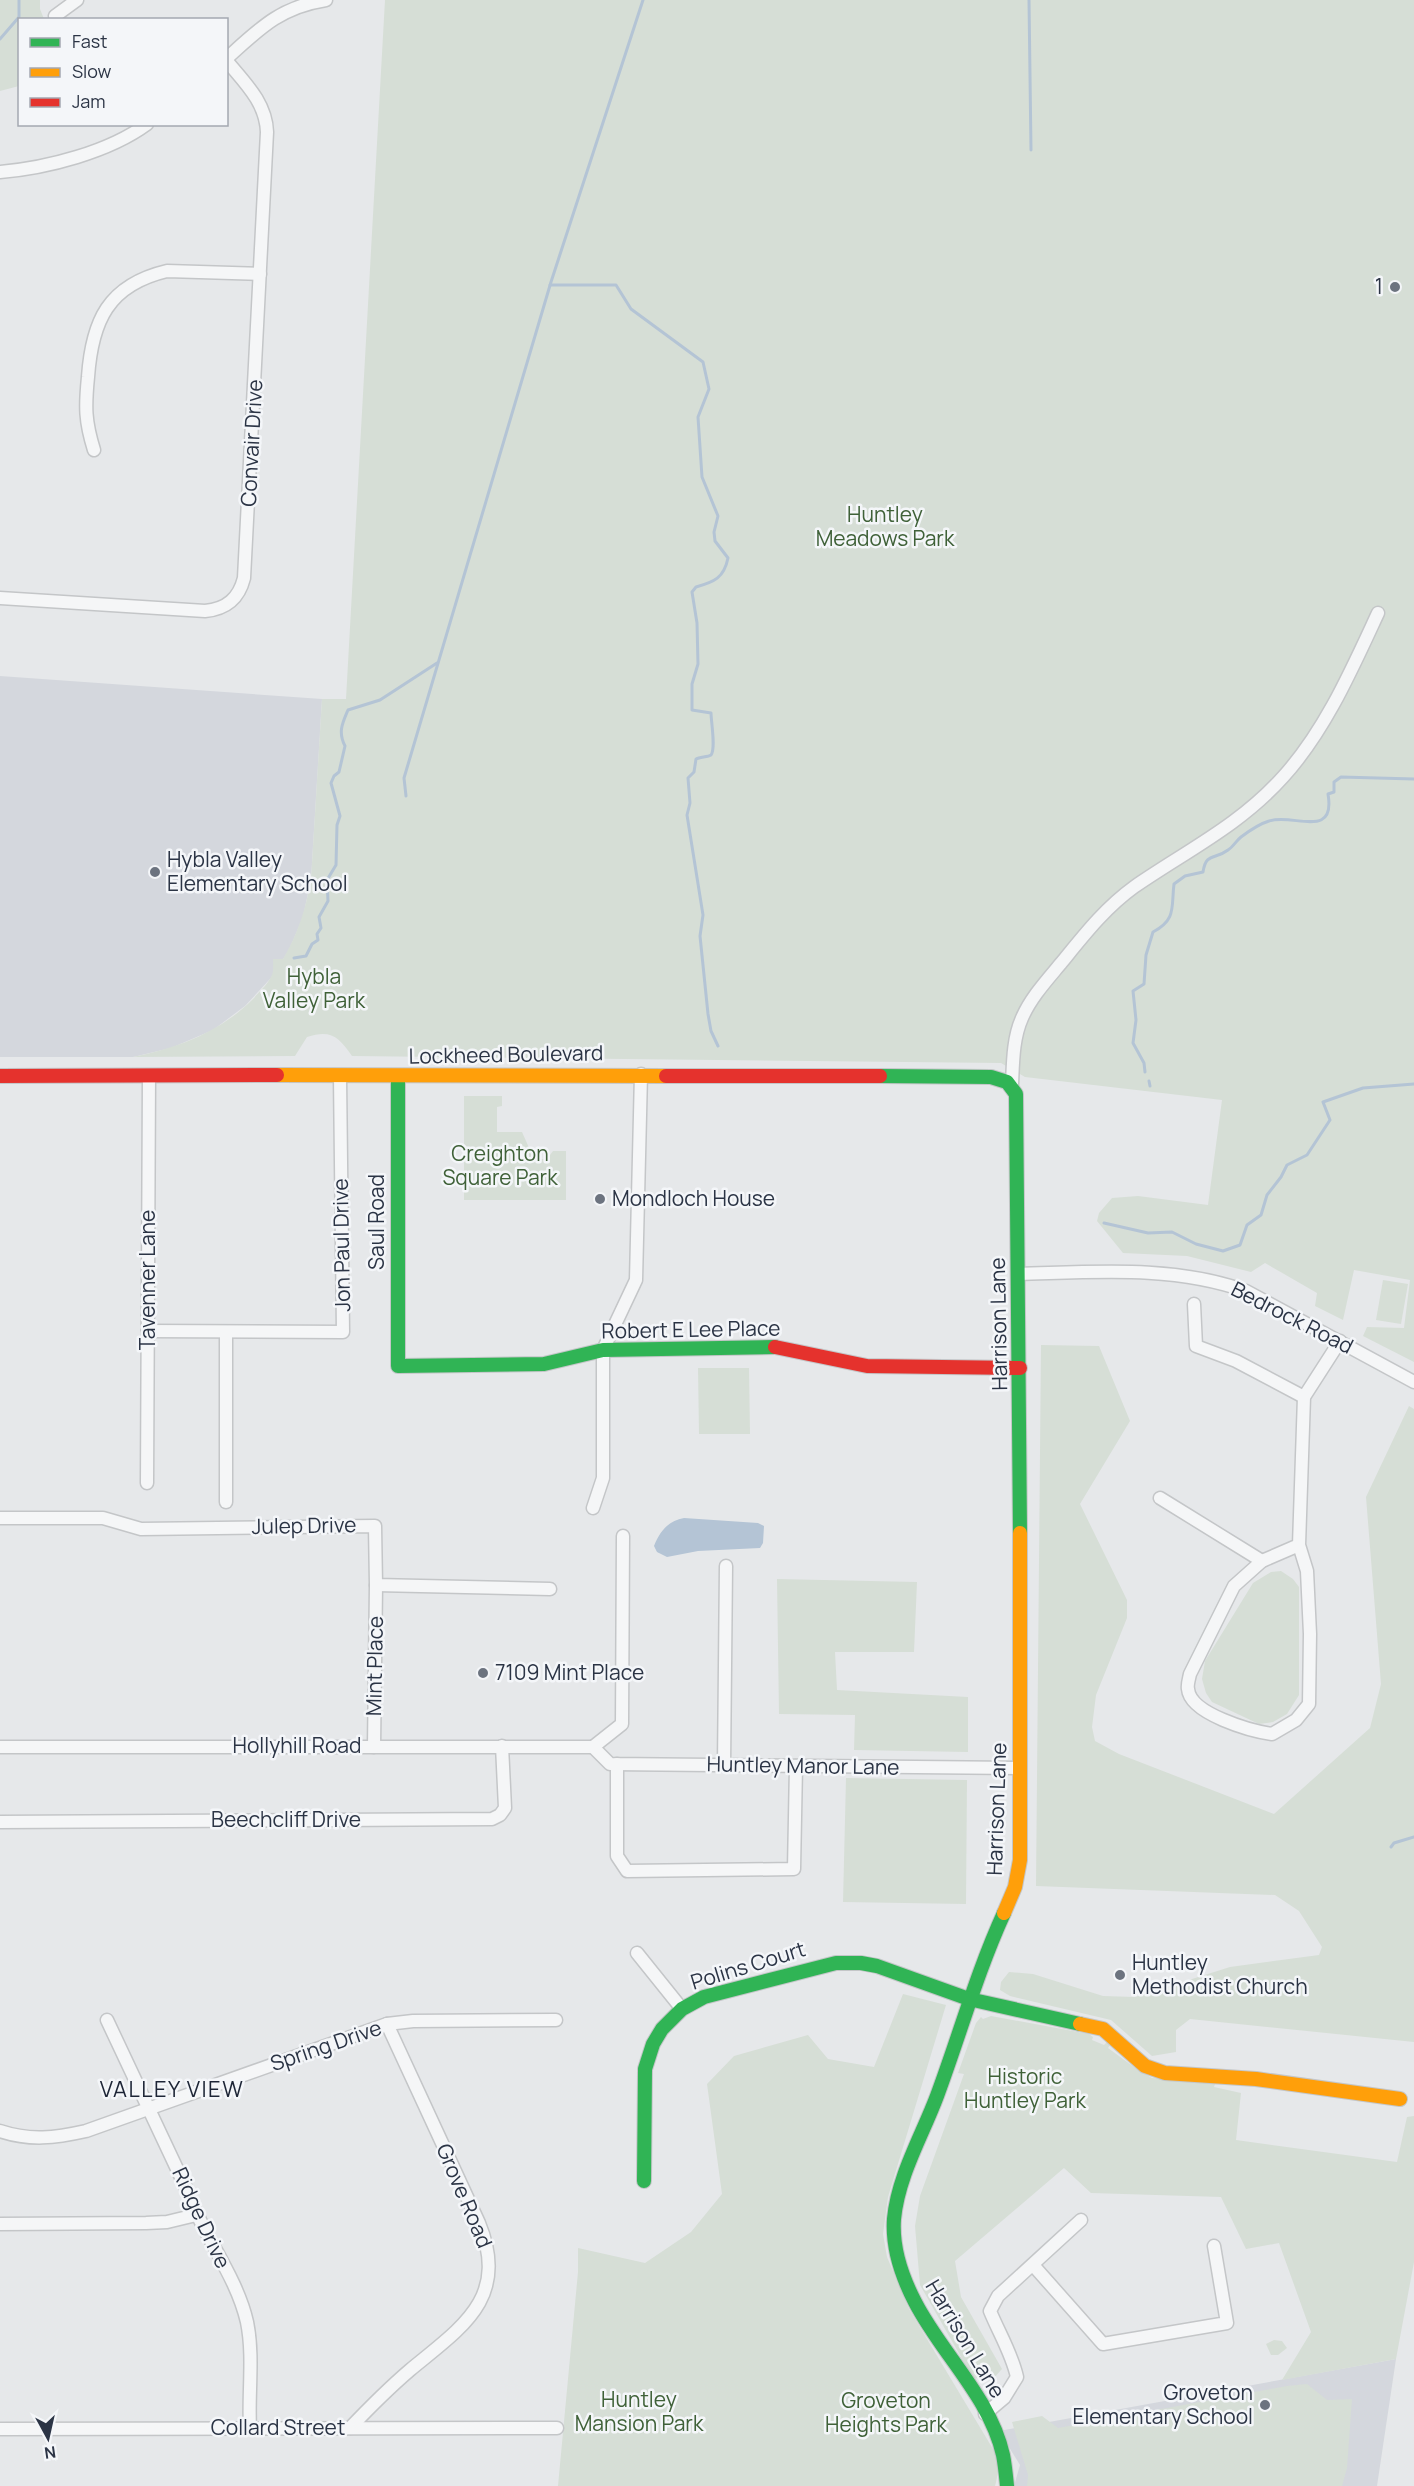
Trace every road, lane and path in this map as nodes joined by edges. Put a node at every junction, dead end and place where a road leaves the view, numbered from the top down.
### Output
1 (77, 0) edge
2 (326, 0) edge
3 (303, 2) edge
4 (55, 16) dead end
5 (228, 58) edge
6 (228, 62) edge
7 (144, 126) edge
8 (0, 172) edge
9 (260, 274) junction
10 (94, 450) dead end
11 (0, 598) edge
12 (1378, 613) dead end
13 (641, 1074) junction
14 (0, 1076) edge
15 (149, 1076) junction
16 (340, 1077) junction
17 (398, 1077) junction
18 (1011, 1084) junction
19 (1019, 1274) junction
20 (1194, 1304) dead end
21 (148, 1331) junction
22 (226, 1332) junction
23 (1340, 1341) junction
24 (603, 1350) junction
25 (398, 1366) joint
26 (1020, 1368) junction
27 (1414, 1382) edge
28 (1304, 1397) junction
29 (147, 1483) dead end
30 (1160, 1498) dead end
31 (226, 1502) dead end
32 (593, 1508) dead end
33 (0, 1518) edge
34 (623, 1536) dead end
35 (1299, 1545) junction
36 (1263, 1560) junction
37 (726, 1566) dead end
38 (376, 1585) junction
39 (550, 1589) dead end
40 (502, 1746) junction
41 (0, 1747) edge
42 (374, 1747) junction
43 (593, 1747) junction
44 (617, 1764) junction
45 (724, 1765) junction
46 (796, 1766) junction
47 (1020, 1768) junction
48 (0, 1822) edge
49 (637, 1953) dead end
50 (969, 1999) junction
51 (682, 2009) junction
52 (107, 2019) dead end
53 (556, 2020) dead end
54 (387, 2024) junction
55 (1400, 2099) dead end
56 (149, 2108) junction
57 (0, 2131) edge
58 (644, 2181) dead end
59 (196, 2215) junction
60 (1081, 2220) dead end
61 (0, 2224) edge
62 (1214, 2246) dead end
63 (1033, 2265) junction
64 (985, 2414) junction
65 (250, 2428) junction
66 (350, 2428) junction
67 (557, 2428) dead end
68 (0, 2429) edge
69 (1007, 2486) edge

1 - 4 street
2 - 3 street
3 - 5 street
6 - 9 street, Convair Drive
7 - 8 street
9 - 10 street
9 - 11 street, Convair Drive
12 - 18 street
13 - 17 street, Lockheed Boulevard
13 - 18 street, Lockheed Boulevard
13 - 24 street
14 - 15 street, Lockheed Boulevard
15 - 16 street, Lockheed Boulevard
15 - 21 street, Tavenner Lane
16 - 17 street, Lockheed Boulevard
16 - 22 street, Jon Paul Drive
17 - 25 street, Saul Road
18 - 19 street, Harrison Lane
19 - 23 street, Bedrock Road
19 - 26 street, Harrison Lane
20 - 28 street
21 - 22 street, Jon Paul Drive
21 - 29 street, Tavenner Lane
22 - 31 street
23 - 27 street, Bedrock Road
23 - 28 street
24 - 25 street, Robert E Lee Place
24 - 26 street, Robert E Lee Place
24 - 32 street
26 - 47 street, Harrison Lane
28 - 35 street
30 - 36 street
33 - 38 street, Julep Drive
34 - 43 street
35 - 36 street
35 - 36 street
37 - 45 street
38 - 39 street
38 - 42 street, Mint Place
40 - 42 street, Hollyhill Road
40 - 43 street, Hollyhill Road
40 - 48 street, Beechcliff Drive
41 - 42 street, Hollyhill Road
43 - 44 street
44 - 45 street, Huntley Manor Lane
44 - 46 street
45 - 46 street, Huntley Manor Lane
46 - 47 street, Huntley Manor Lane
47 - 50 street, Harrison Lane
49 - 51 street
50 - 51 street, Polins Court
50 - 55 street, Polins Court
50 - 64 street, Harrison Lane
51 - 58 street, Polins Court
52 - 56 street, Ridge Drive
53 - 54 street, Spring Drive
54 - 56 street, Spring Drive
54 - 66 street, Grove Road
56 - 57 street, Spring Drive
56 - 59 street, Ridge Drive
59 - 61 street
59 - 65 street, Ridge Drive
60 - 63 street
62 - 63 street
63 - 64 street
64 - 69 street, Harrison Lane
65 - 66 street, Collard Street
65 - 68 street, Collard Street
66 - 67 street, Collard Street

